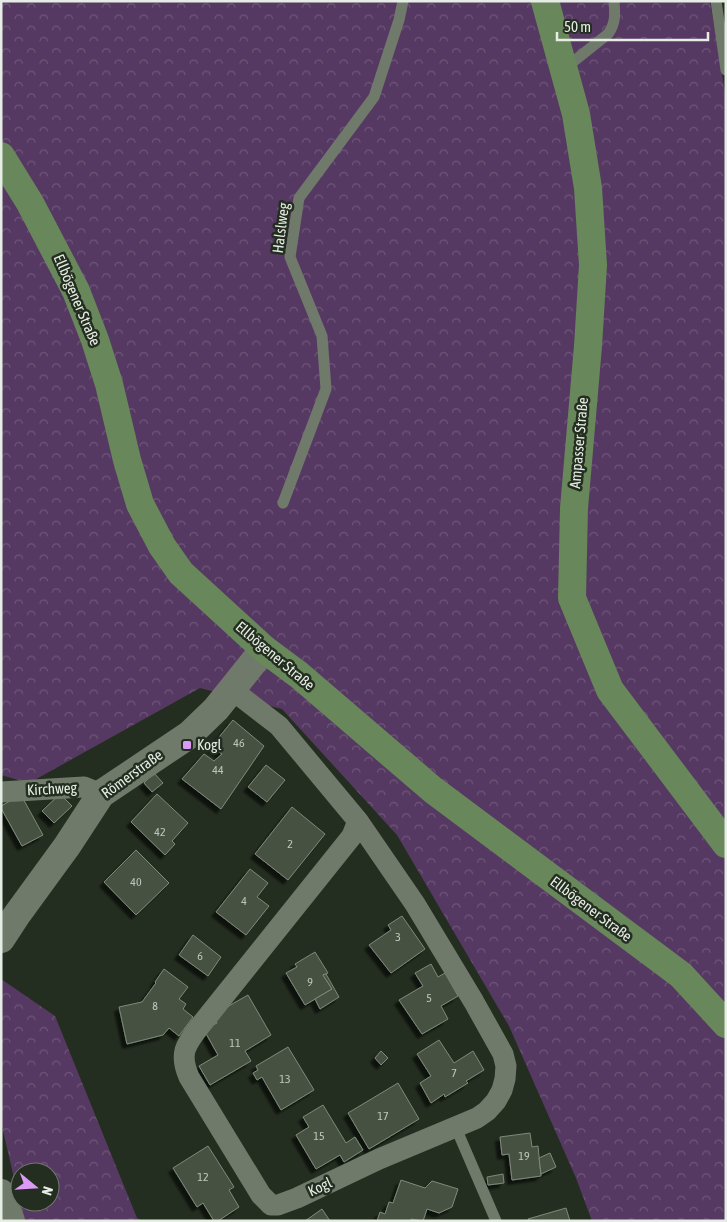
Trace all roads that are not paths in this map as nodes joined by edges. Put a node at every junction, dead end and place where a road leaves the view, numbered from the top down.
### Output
1 (403, 1) edge
2 (546, 1) edge
3 (614, 1) edge
4 (716, 1) edge
5 (563, 69) junction
6 (726, 70) edge
7 (1, 156) edge
8 (282, 504) dead end
9 (264, 649) junction
10 (231, 689) junction
11 (1, 792) edge
12 (101, 794) junction
13 (358, 821) junction
14 (726, 844) edge
15 (1, 939) edge
16 (726, 1024) edge
17 (456, 1128) junction
18 (1, 1193) edge
19 (11, 1221) edge
20 (496, 1221) edge

1 - 8 lane, Halslweg
2 - 5 main road, Ampasser Straße
3 - 5 lane
4 - 6 lane
5 - 14 main road, Ampasser Straße
7 - 9 main road, Ellbögener Straße
9 - 10 street, Römerstraße
9 - 16 main road, Ellbögener Straße
10 - 12 street, Römerstraße
10 - 13 street, Kogl
11 - 12 street, Kirchweg
12 - 15 street, Römerstraße
13 - 17 street, Kogl
13 - 17 street, Kogl
17 - 20 lane
18 - 19 street

